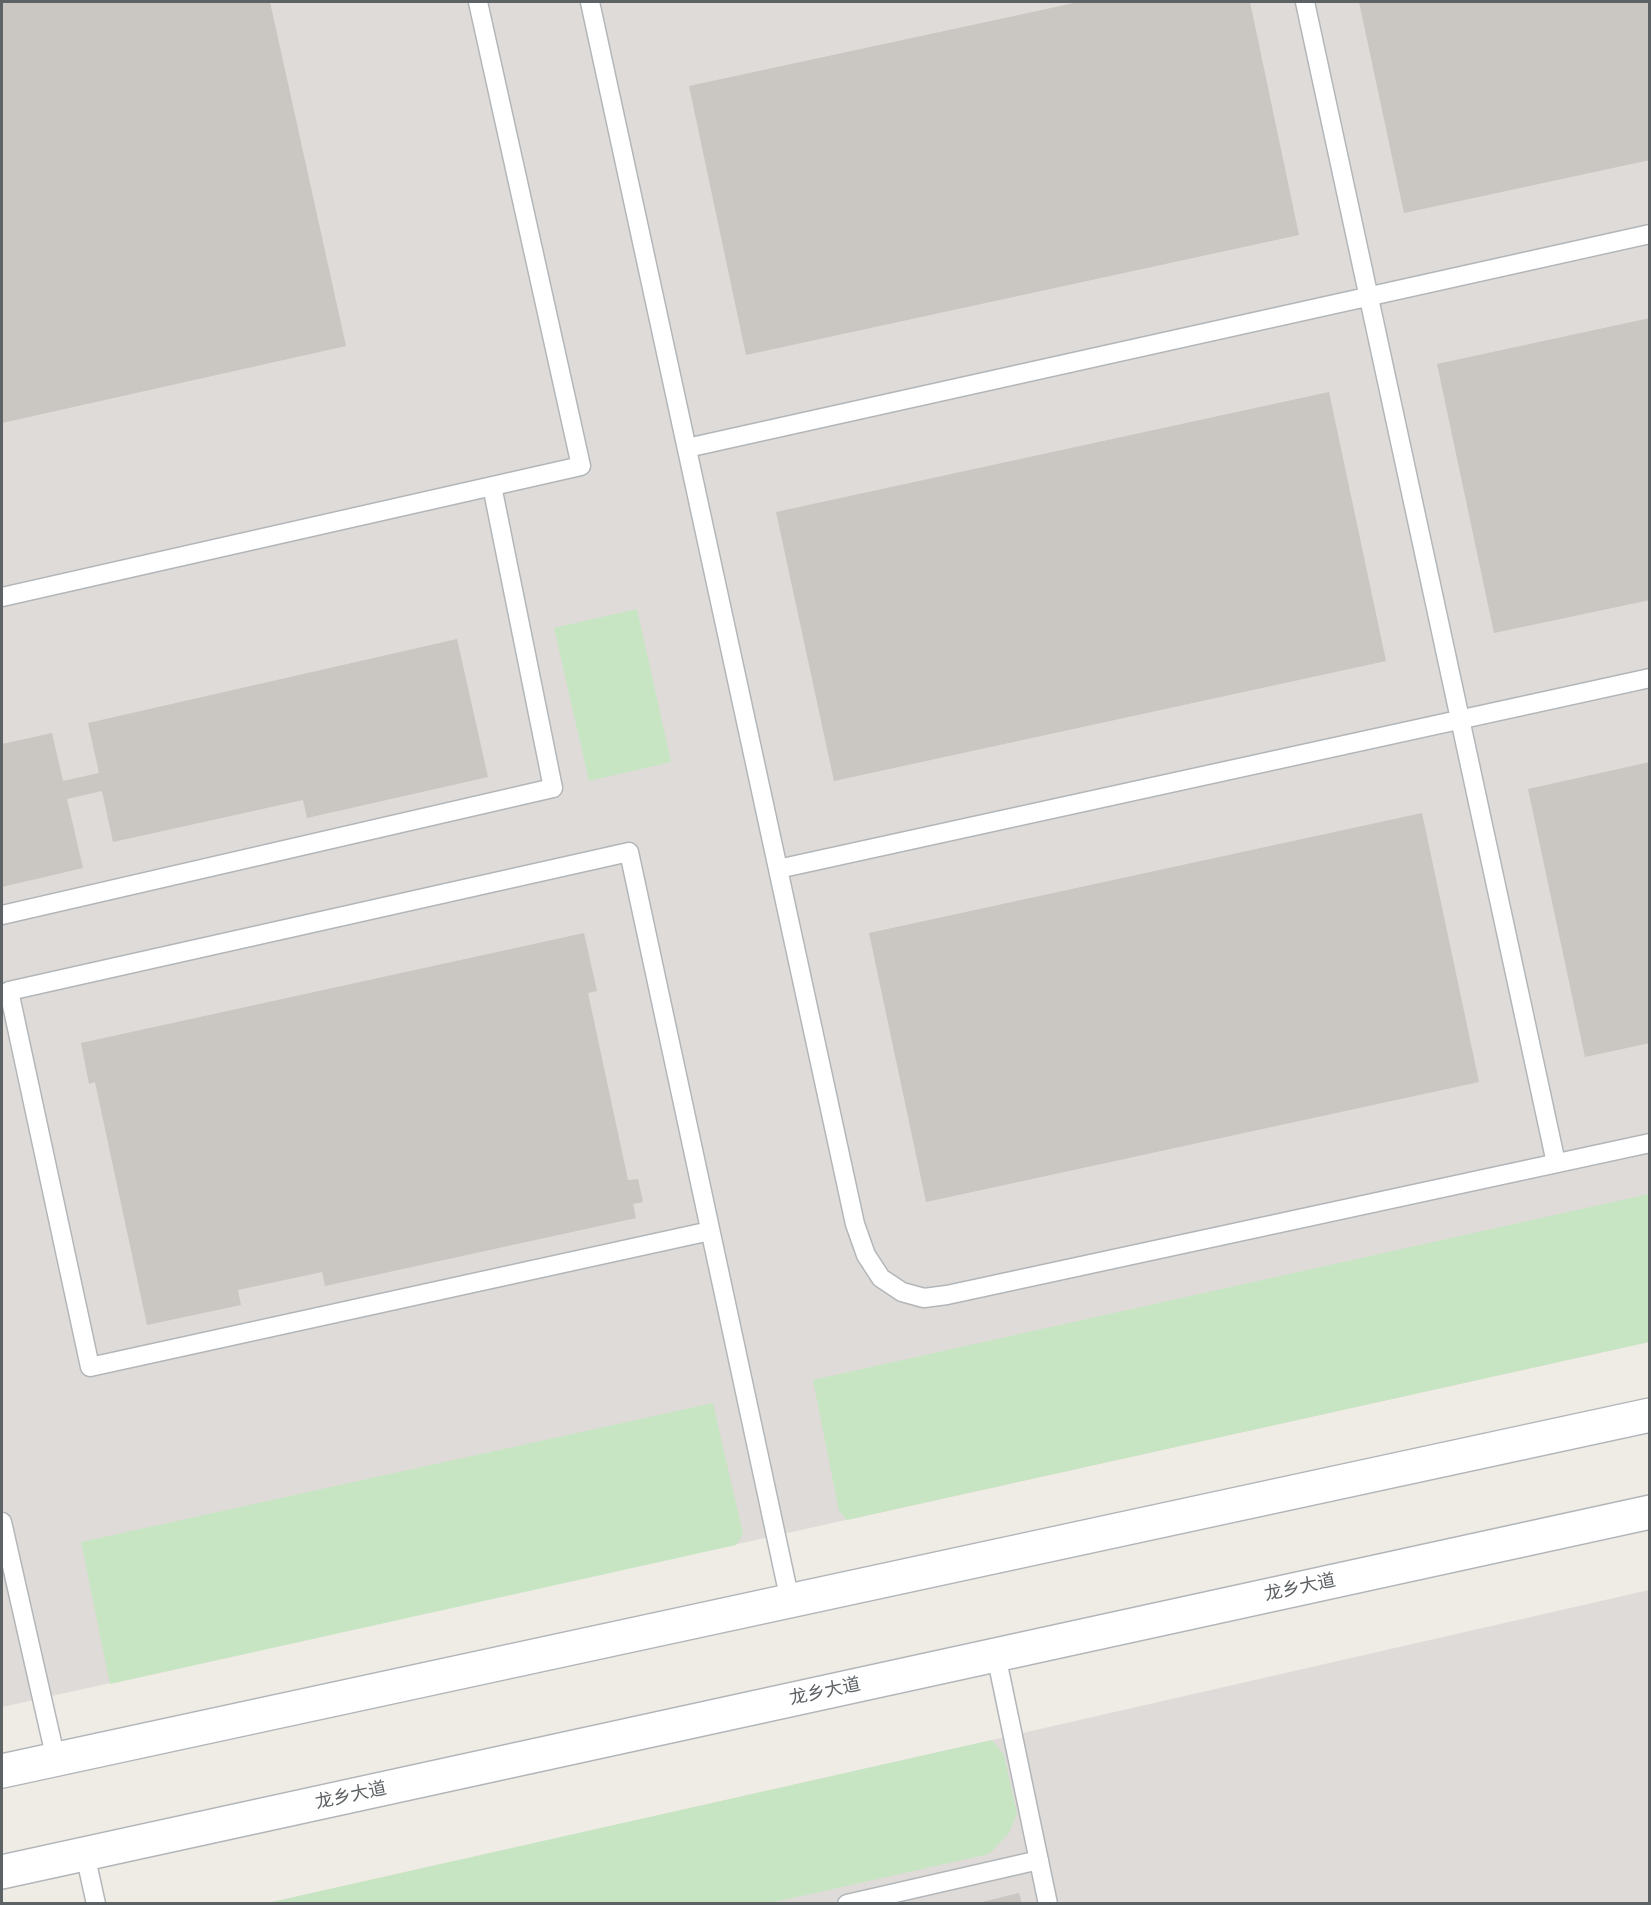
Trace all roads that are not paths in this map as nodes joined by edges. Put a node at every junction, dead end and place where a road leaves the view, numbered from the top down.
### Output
1 (478, 2) edge
2 (595, 2) edge
3 (1305, 2) edge
4 (1650, 234) edge
5 (1369, 297) junction
6 (687, 448) junction
7 (492, 486) junction
8 (2, 597) edge
9 (1650, 678) edge
10 (1460, 719) junction
11 (778, 869) junction
12 (2, 915) edge
13 (1650, 1143) edge
14 (1556, 1163) junction
15 (710, 1232) junction
16 (1650, 1415) edge
17 (1650, 1512) edge
18 (2, 1522) edge
19 (790, 1601) junction
20 (996, 1655) junction
21 (56, 1760) junction
22 (2, 1771) edge
23 (85, 1854) junction
24 (1039, 1860) junction
25 (2, 1872) edge
26 (96, 1904) edge
27 (847, 1904) edge
28 (1048, 1904) edge

1 - 7 lane
2 - 6 lane
3 - 5 lane
4 - 5 lane
5 - 6 lane
5 - 10 lane
6 - 11 lane
7 - 8 lane
7 - 12 lane
9 - 10 lane
10 - 11 lane
10 - 14 lane
11 - 14 lane
13 - 14 lane
15 - 15 lane
15 - 19 lane
16 - 19 main road
17 - 20 main road, 龙乡大道
18 - 21 lane
19 - 21 main road
20 - 23 main road, 龙乡大道
20 - 24 lane
21 - 22 main road
23 - 25 main road, 龙乡大道
23 - 26 lane
24 - 27 lane
24 - 28 lane

